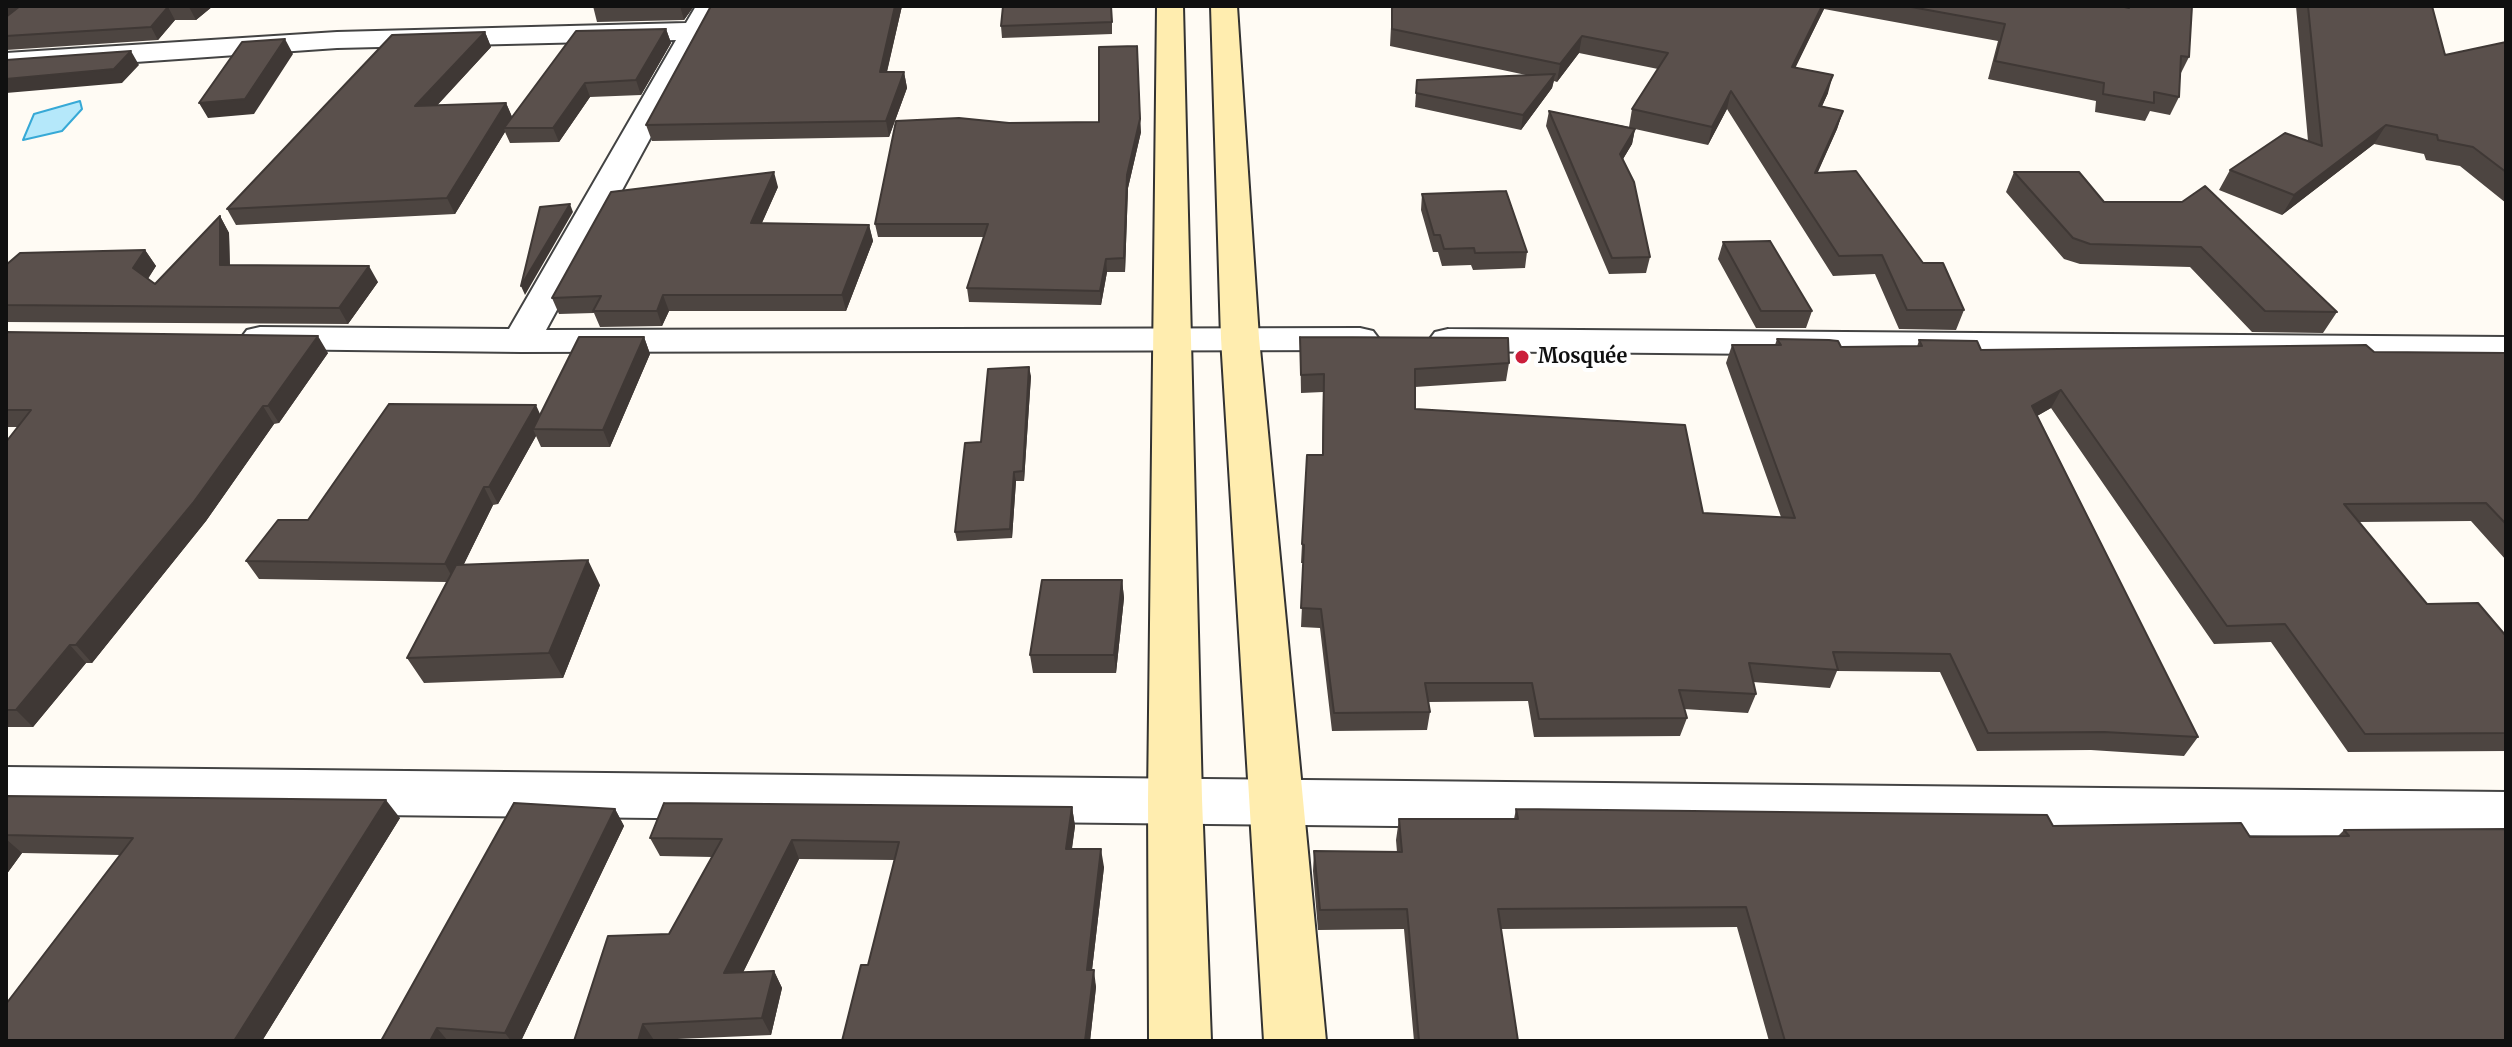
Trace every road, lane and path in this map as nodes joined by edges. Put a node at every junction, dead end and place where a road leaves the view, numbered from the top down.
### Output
1 (1170, 6) edge
2 (1224, 6) edge
3 (703, 18) edge
4 (6, 62) edge
5 (224, 337) edge
6 (1240, 338) junction
7 (1172, 339) junction
8 (521, 341) junction
9 (2506, 349) edge
10 (6, 789) edge
11 (1175, 799) junction
12 (1275, 800) junction
13 (2506, 815) edge
14 (1180, 1041) edge
15 (1295, 1041) edge

1 - 7 street
2 - 6 street
3 - 4 street
3 - 8 street
5 - 8 street
6 - 7 street
6 - 9 street
6 - 12 street
7 - 8 street
7 - 11 street
10 - 11 street
11 - 12 street
11 - 14 street
12 - 13 street
12 - 15 street

